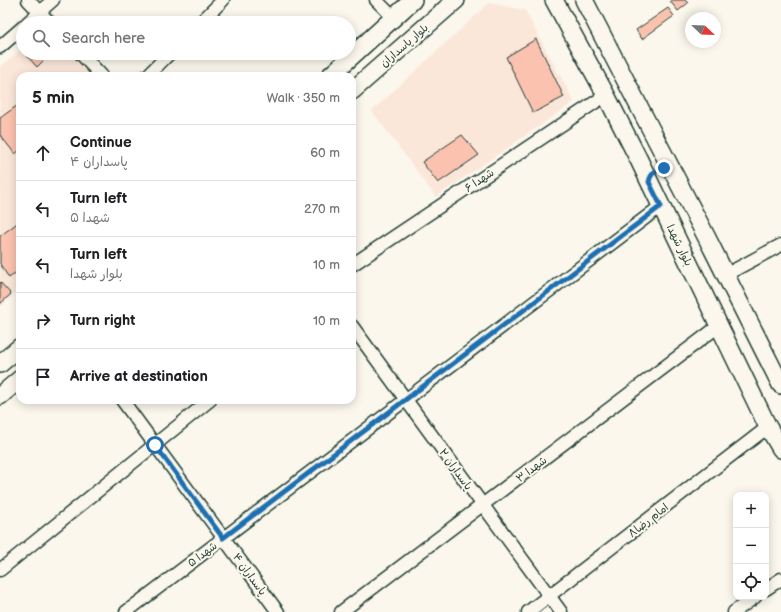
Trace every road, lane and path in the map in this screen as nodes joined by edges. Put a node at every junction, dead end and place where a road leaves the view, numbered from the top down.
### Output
1 (28, 0) edge
2 (53, 0) edge
3 (223, 0) edge
4 (376, 0) edge
5 (414, 0) edge
6 (456, 0) edge
7 (554, 0) edge
8 (584, 0) edge
9 (40, 12) junction
10 (35, 16) edge
11 (44, 16) edge
12 (207, 16) edge
13 (394, 18) junction
14 (16, 33) edge
15 (0, 47) edge
16 (356, 52) edge
17 (87, 60) edge
18 (163, 60) edge
19 (348, 60) edge
20 (98, 72) edge
21 (151, 72) edge
22 (334, 72) edge
23 (356, 87) edge
24 (606, 95) junction
25 (662, 151) junction
26 (638, 158) junction
27 (673, 171) junction
28 (649, 182) junction
29 (661, 206) junction
30 (781, 245) edge
31 (356, 262) edge
32 (725, 275) junction
33 (720, 325) junction
34 (356, 331) edge
35 (16, 350) edge
36 (0, 364) edge
37 (16, 382) edge
38 (781, 385) edge
39 (0, 396) edge
40 (406, 400) junction
41 (125, 404) edge
42 (205, 404) edge
43 (768, 427) junction
44 (155, 445) junction
45 (781, 450) edge
46 (482, 505) junction
47 (223, 538) junction
48 (0, 570) edge
49 (781, 579) edge
50 (769, 587) edge
51 (549, 596) junction
52 (751, 600) edge
53 (126, 612) edge
54 (278, 612) edge
55 (341, 612) edge
56 (528, 612) edge
57 (561, 612) edge
58 (734, 612) edge

1 - 9 street
2 - 9 street
3 - 12 street
4 - 13 street
5 - 13 main road
6 - 23 main road, بلوار پاسداران
7 - 24 main road, بلوار شهدا
8 - 25 main road
9 - 10 street
9 - 11 street
13 - 16 main road
14 - 15 street
17 - 20 street
18 - 21 street
19 - 22 main road
24 - 26 main road, بلوار شهدا
24 - 31 street, شهدا ۶
25 - 26 main road
25 - 27 main road
26 - 28 main road, بلوار شهدا
27 - 28 main road
27 - 32 main road
28 - 29 main road, بلوار شهدا
29 - 33 main road, بلوار شهدا
29 - 40 street, شهدا ۵
30 - 32 street
32 - 38 main road
33 - 43 main road, بلوار شهدا
33 - 46 street, شهدا ۳
34 - 40 street, پاسداران ۲
35 - 36 main road
37 - 39 main road
40 - 46 street, پاسداران ۲
40 - 47 street, شهدا ۵
41 - 44 street, پاسداران ۴
42 - 44 street
43 - 45 main road, بلوار شهدا
43 - 51 street, امام رضا۸
44 - 47 street, پاسداران ۴
44 - 48 street
46 - 51 street, پاسداران ۲
46 - 55 street, شهدا ۳
47 - 53 street, شهدا ۵
47 - 54 street, پاسداران ۴
49 - 50 street
51 - 56 street, امام رضا۸
51 - 57 street, پاسداران ۲
52 - 58 street

